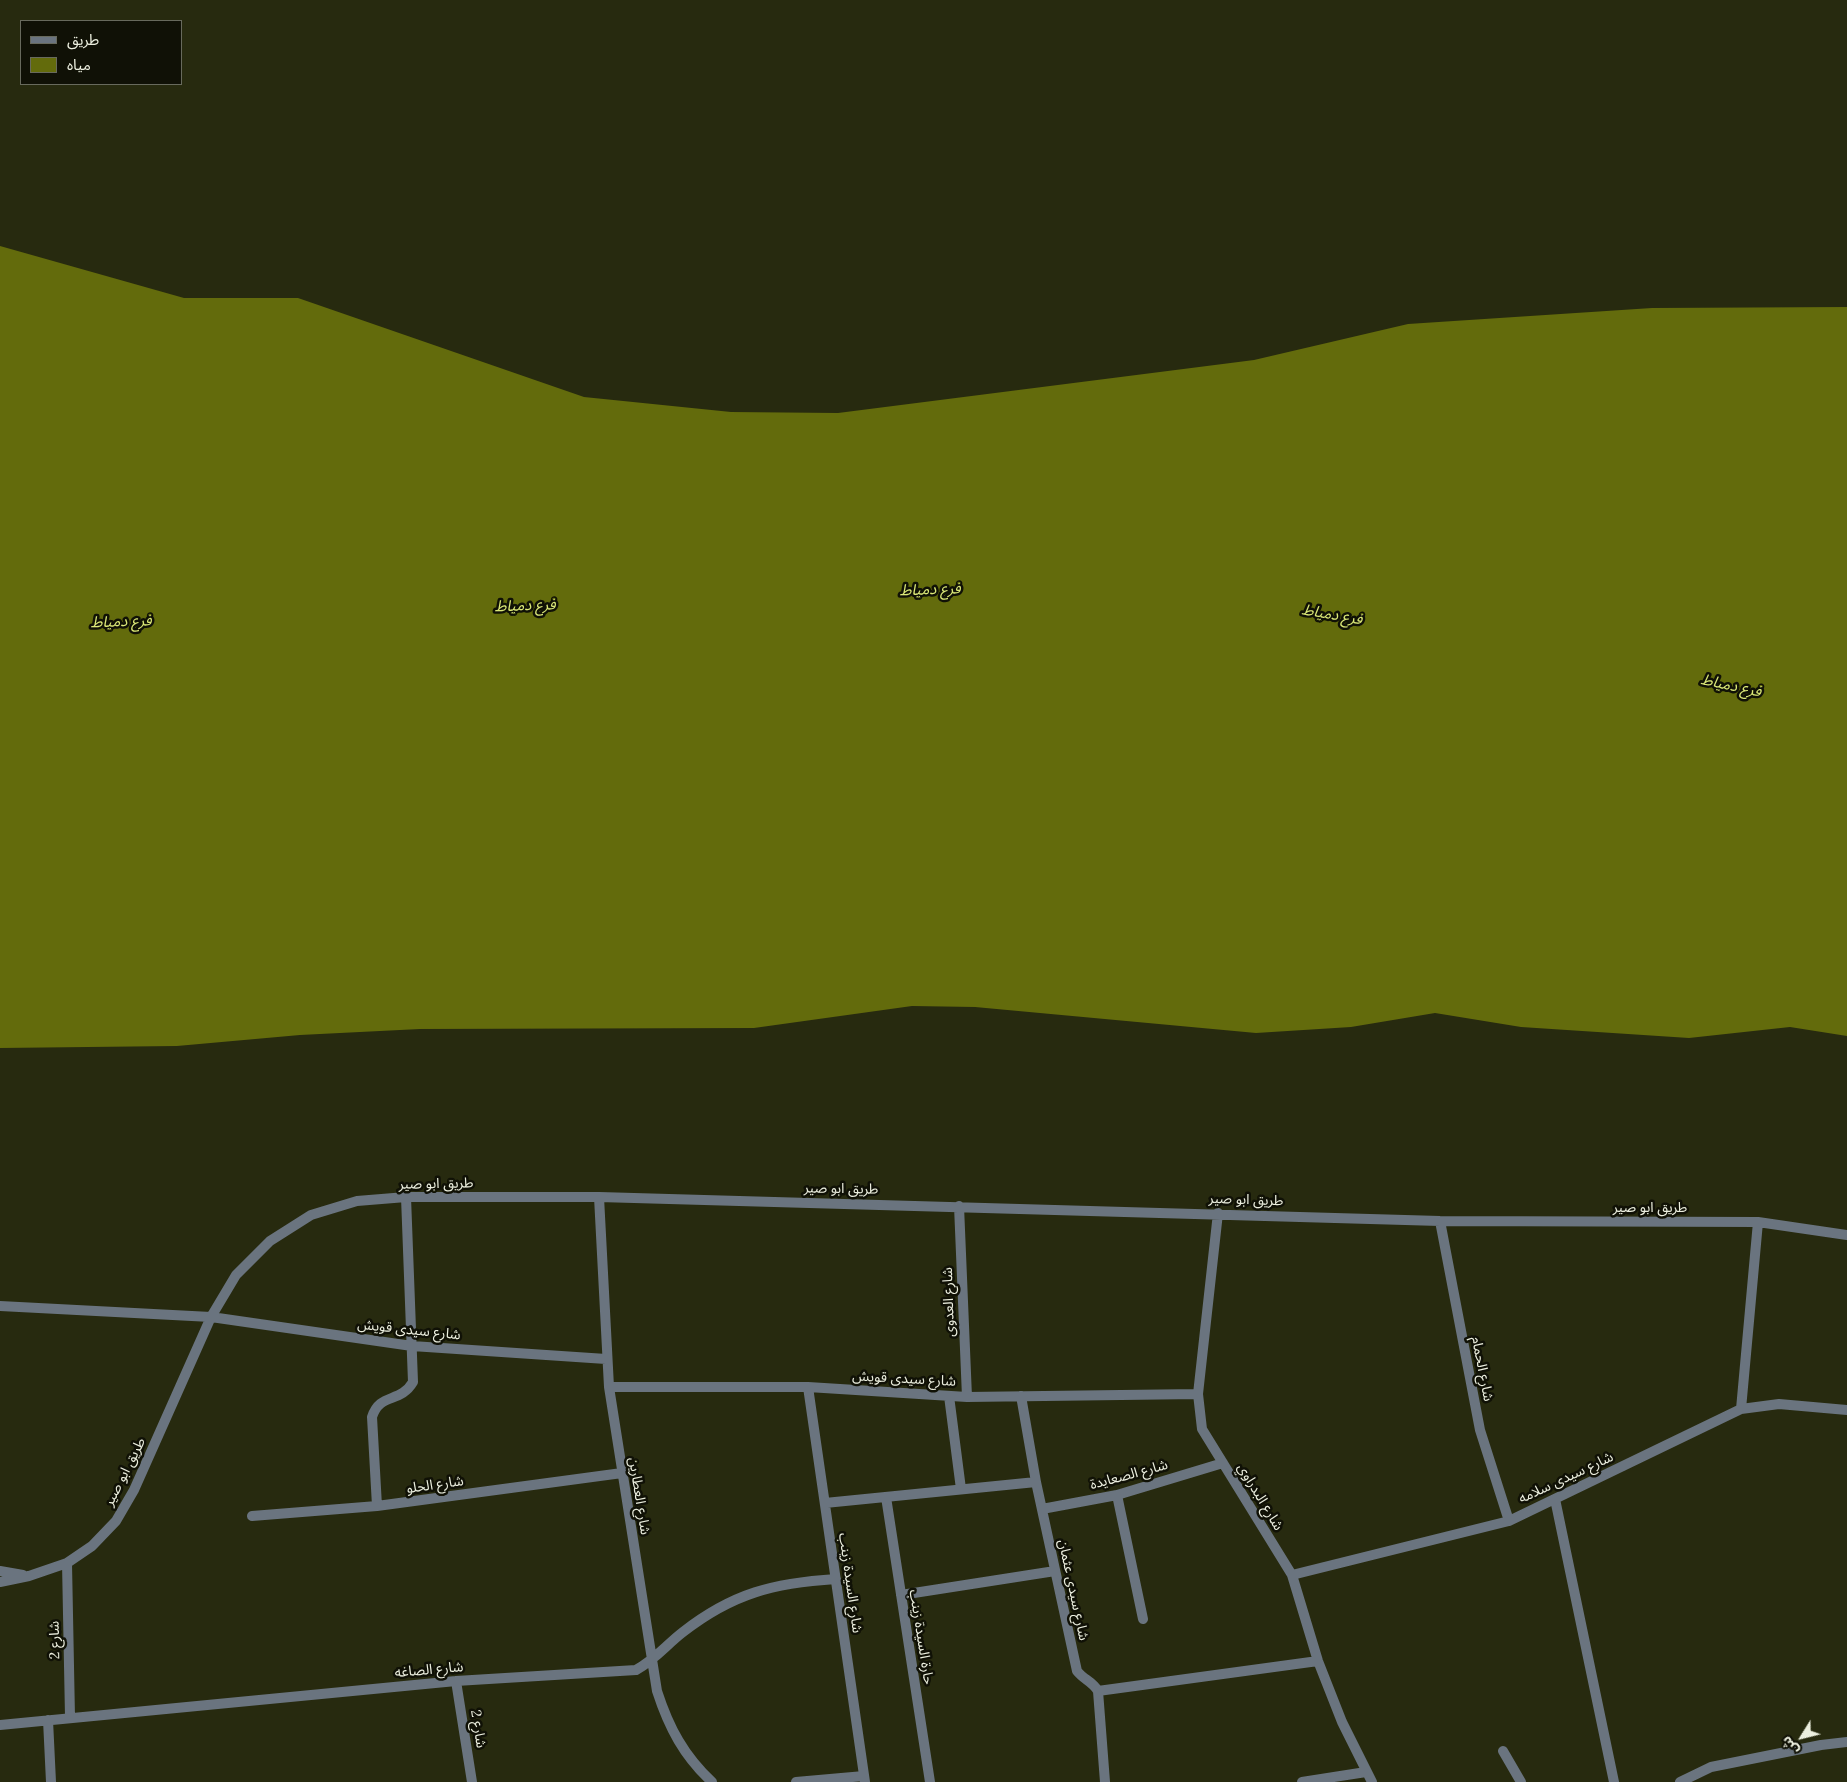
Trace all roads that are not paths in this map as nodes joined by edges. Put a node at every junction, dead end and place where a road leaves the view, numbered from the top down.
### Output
1 (406, 1197) junction
2 (599, 1197) junction
3 (959, 1206) junction
4 (1218, 1213) junction
5 (1440, 1221) junction
6 (1758, 1222) junction
7 (1847, 1235) edge
8 (0, 1306) edge
9 (211, 1317) junction
10 (412, 1346) junction
11 (606, 1360) junction
12 (808, 1387) junction
13 (609, 1388) junction
14 (1198, 1394) junction
15 (949, 1396) junction
16 (1021, 1396) junction
17 (967, 1397) junction
18 (1741, 1409) junction
19 (1847, 1410) edge
20 (1223, 1463) junction
21 (622, 1473) junction
22 (1036, 1482) junction
23 (961, 1490) junction
24 (1117, 1495) junction
25 (886, 1497) junction
26 (1555, 1498) junction
27 (825, 1503) junction
28 (377, 1506) junction
29 (1042, 1509) junction
30 (252, 1516) dead end
31 (1508, 1520) junction
32 (67, 1563) junction
33 (0, 1571) edge
34 (1055, 1572) junction
35 (29, 1576) junction
36 (1292, 1576) junction
37 (836, 1579) junction
38 (0, 1582) edge
39 (901, 1595) junction
40 (1143, 1619) dead end
41 (652, 1661) junction
42 (1318, 1661) junction
43 (456, 1681) junction
44 (1098, 1691) junction
45 (70, 1717) junction
46 (48, 1720) junction
47 (0, 1726) edge
48 (1847, 1742) edge
49 (1504, 1751) dead end
50 (1366, 1772) junction
51 (865, 1779) edge
52 (51, 1782) edge
53 (472, 1782) edge
54 (712, 1782) edge
55 (796, 1782) edge
56 (930, 1782) edge
57 (1105, 1782) edge
58 (1302, 1782) edge
59 (1372, 1782) edge
60 (1521, 1782) edge
61 (1614, 1782) edge
62 (1680, 1782) edge

1 - 2 street, طريق ابو صير
1 - 9 street, طريق ابو صير
1 - 10 street
2 - 3 street, طريق ابو صير
2 - 11 street, شارع العطارين
3 - 4 street, طريق ابو صير
3 - 17 street, شارع العدوى
4 - 5 street, طريق ابو صير
4 - 14 street, شارع البدراوي
5 - 6 street, طريق ابو صير
5 - 31 street, شارع الحمام
6 - 7 street, طريق ابو صير
6 - 18 street
8 - 9 street, شارع سيدى قويش
9 - 10 street, شارع سيدى قويش
9 - 32 street, طريق ابو صير
10 - 11 street, شارع سيدى قويش
10 - 28 street
11 - 13 street, شارع العطارين
12 - 13 street, شارع سيدى قويش
12 - 15 street, شارع سيدى قويش
12 - 27 street, شارع السيدة زينب
13 - 21 street, شارع العطارين
14 - 16 street, شارع سيدى قويش
14 - 20 street, شارع البدراوي
15 - 17 street, شارع سيدى قويش
15 - 23 street
16 - 17 street, شارع سيدى قويش
16 - 22 street, شارع سيدى عثمان
18 - 19 street, شارع سيدى سلامه
18 - 26 street, شارع سيدى سلامه
20 - 24 street, شارع الصعايدة
20 - 36 street, شارع البدراوي
21 - 28 street, شارع الحلو
21 - 41 street, شارع العطارين
22 - 23 street
22 - 29 street, شارع سيدى عثمان
23 - 25 street
24 - 29 street, شارع الصعايدة
24 - 40 street
25 - 27 street
25 - 39 street, حارة السيدة زينب
26 - 31 street, شارع سيدى سلامه
26 - 61 street
27 - 37 street, شارع السيدة زينب
28 - 30 street, شارع الحلو
29 - 34 street, شارع سيدى عثمان
31 - 36 street, شارع سيدى سلامه
32 - 35 street, طريق ابو صير
32 - 45 street, شارع 2
33 - 35 street, طريق ابو صير
34 - 39 street
34 - 44 street, شارع سيدى عثمان
35 - 38 street, طريق ابو صير
36 - 42 street, شارع البدراوي
37 - 41 street, شارع الصاغه
37 - 51 street, شارع السيدة زينب
39 - 56 street, حارة السيدة زينب
41 - 43 street, شارع الصاغه
41 - 54 street, شارع العطارين
42 - 44 street
42 - 50 street, شارع البدراوي
43 - 45 street, شارع الصاغه
43 - 53 street, شارع 2
44 - 57 street
45 - 46 street, شارع الصاغه
46 - 47 street, شارع الصاغه
46 - 52 street
48 - 62 street
49 - 60 street
50 - 58 street
50 - 59 street, شارع البدراوي
51 - 55 street

